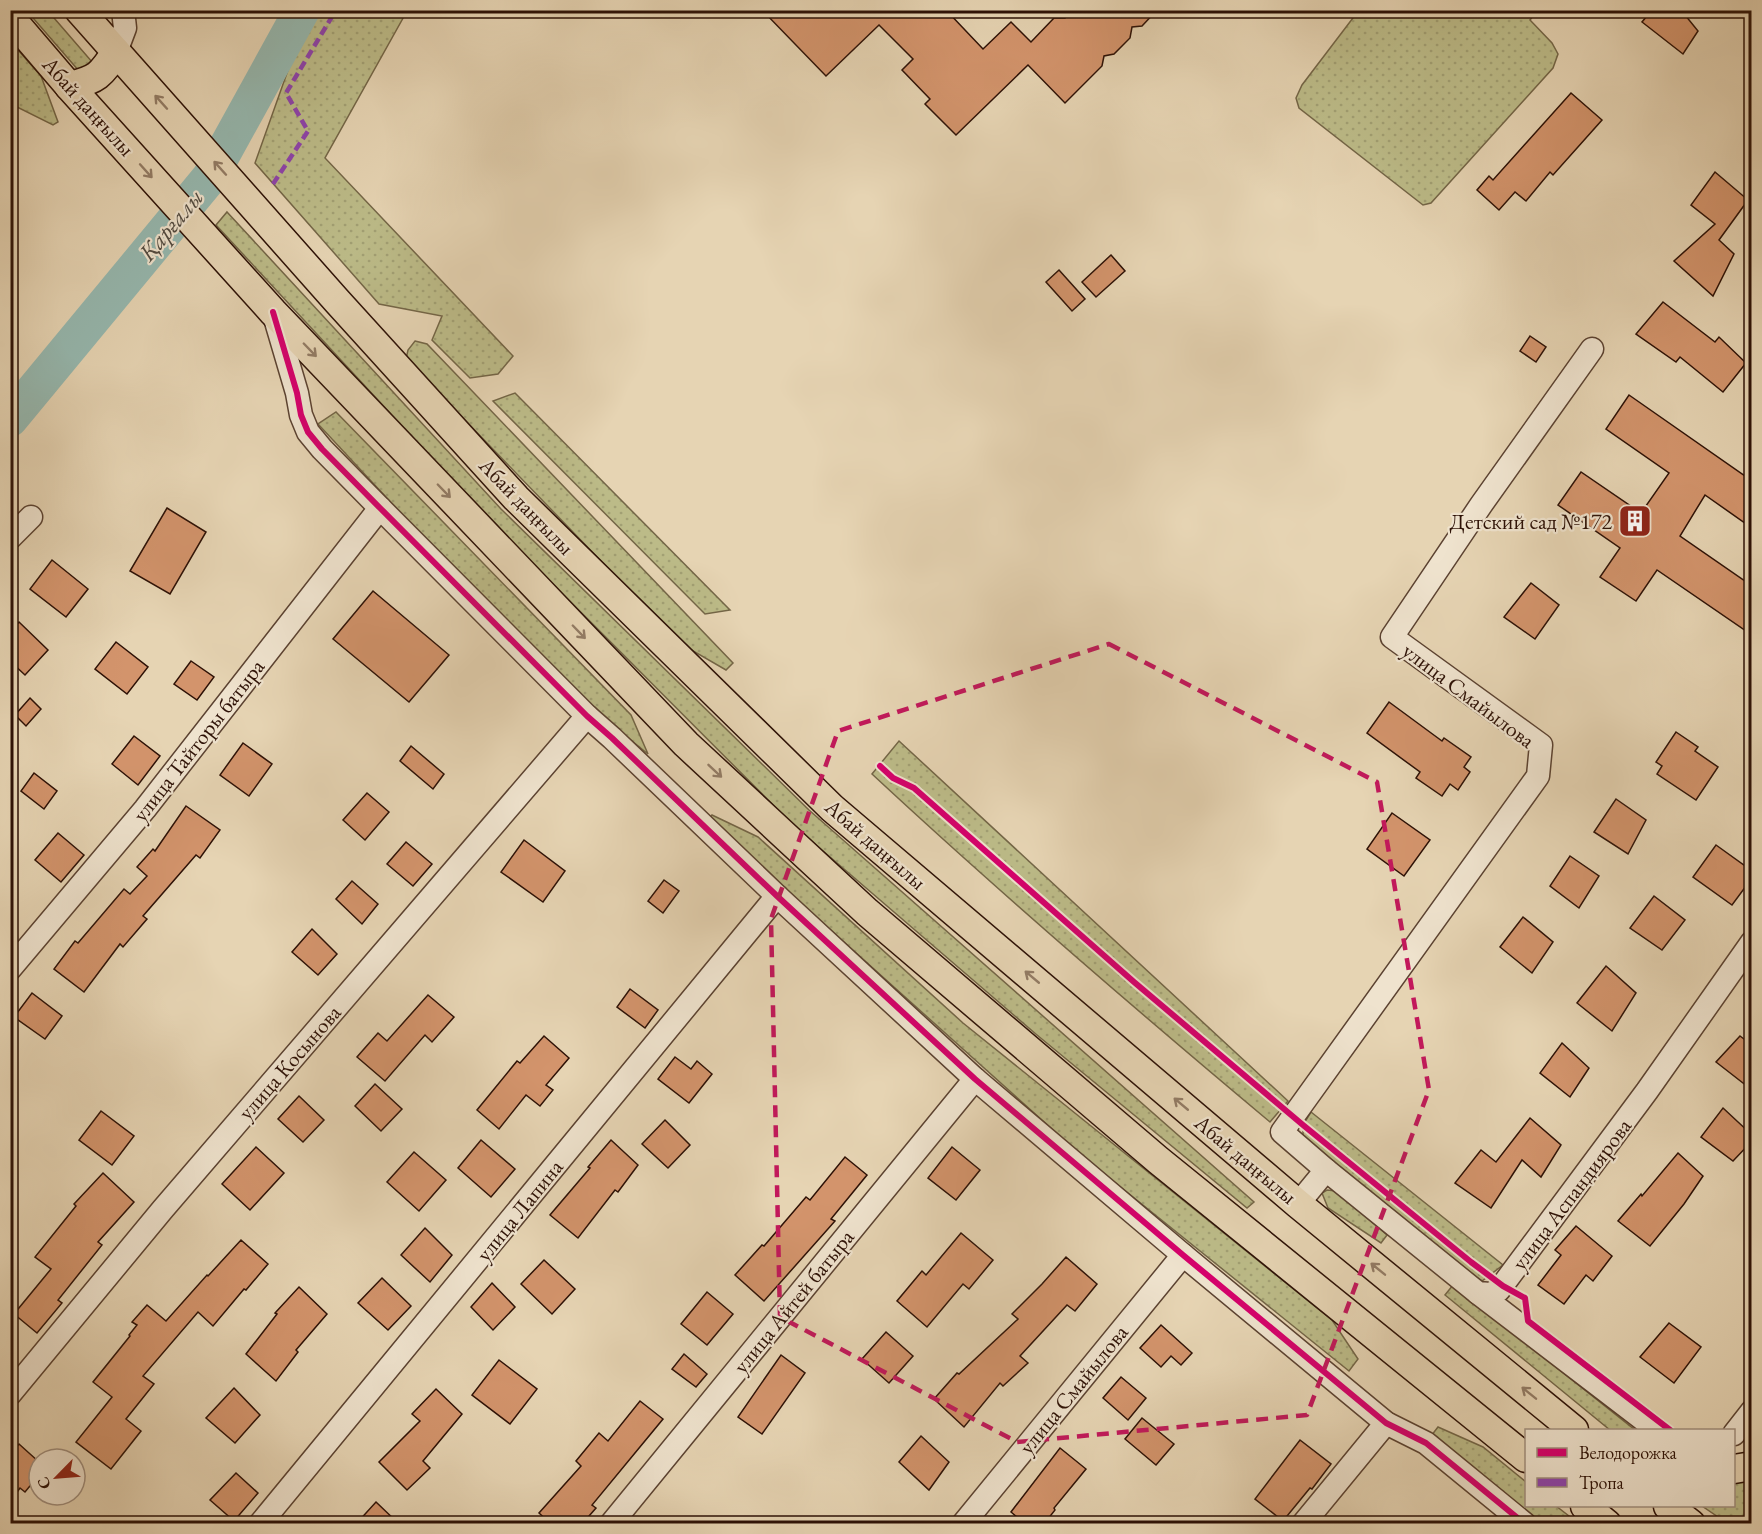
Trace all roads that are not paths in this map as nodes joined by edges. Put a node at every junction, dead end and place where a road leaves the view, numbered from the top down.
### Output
1 (80, 10) edge
2 (123, 10) edge
3 (10, 17) edge
4 (116, 52) junction
5 (69, 86) junction
6 (273, 312) junction
7 (1592, 349) dead end
8 (380, 508) junction
9 (31, 517) dead end
10 (10, 538) edge
11 (587, 716) junction
12 (777, 896) junction
13 (1752, 942) edge
14 (10, 969) edge
15 (975, 1078) junction
16 (1326, 1170) junction
17 (1298, 1203) junction
18 (1183, 1255) junction
19 (1478, 1293) junction
20 (10, 1394) edge
21 (1752, 1411) edge
22 (1386, 1423) junction
23 (1572, 1429) edge
24 (1654, 1429) edge
25 (1735, 1433) edge
26 (1525, 1456) edge
27 (1752, 1466) edge
28 (1735, 1469) edge
29 (1586, 1507) edge
30 (1669, 1507) edge
31 (260, 1524) edge
32 (611, 1524) edge
33 (963, 1524) edge
34 (1303, 1524) edge
35 (1525, 1524) edge
36 (1607, 1524) edge
37 (1691, 1524) edge

1 - 4 main road, Абай даңғылы
2 - 4 street
3 - 5 main road, Абай даңғылы
4 - 5 main road
17 -> 4 main road, Абай даңғылы
5 -> 6 main road, Абай даңғылы
6 - 8 street
6 -> 26 main road
7 - 16 street, улица Смайылова
8 - 11 street
8 - 14 street, улица Тайторы батыра
9 - 10 street
11 - 12 street
11 - 20 street, улица Косынова
12 - 15 street
12 - 31 street, улица Лапина
13 - 19 street, улица Аспандиярова
15 - 18 street
15 - 32 street, улица Айтей батыра
16 - 17 street
16 - 19 street
23 -> 17 main road, Абай даңғылы
18 - 22 street
18 - 33 street, улица Смайылова
19 - 24 street
21 - 25 street
22 - 34 street
22 - 35 street
27 - 28 main road
29 - 36 main road
30 - 37 main road

